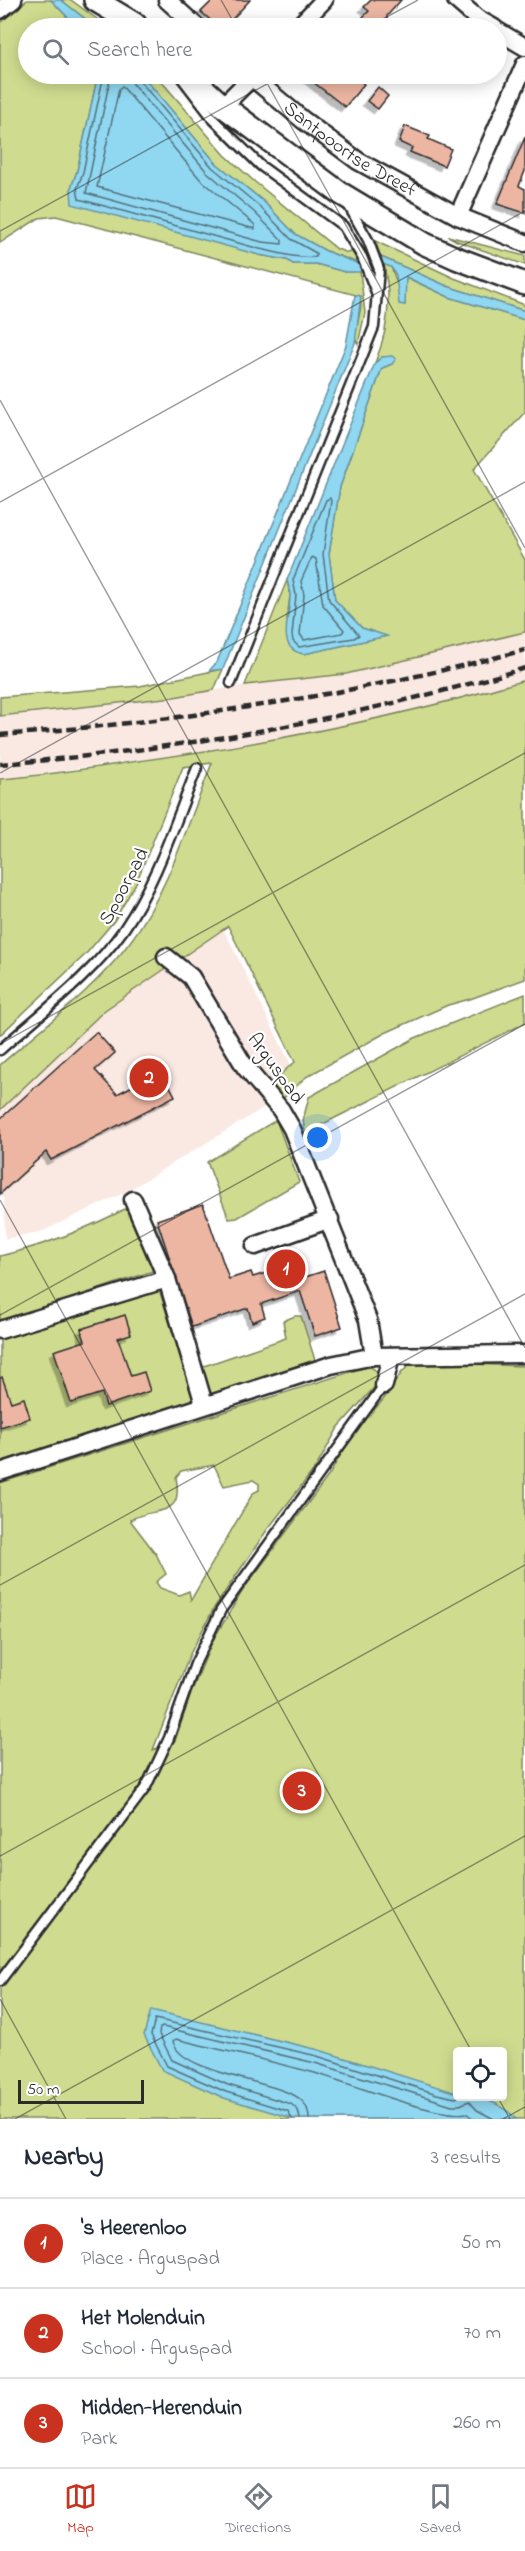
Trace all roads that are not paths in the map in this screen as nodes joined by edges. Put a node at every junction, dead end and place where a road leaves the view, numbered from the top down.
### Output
1 (13, 0) edge
2 (95, 0) edge
3 (112, 0) edge
4 (167, 0) edge
5 (324, 0) edge
6 (456, 0) edge
7 (0, 10) edge
8 (124, 18) edge
9 (129, 18) edge
10 (187, 18) edge
11 (307, 18) edge
12 (477, 18) edge
13 (507, 36) edge
14 (525, 47) edge
15 (525, 64) edge
16 (185, 84) edge
17 (199, 84) edge
18 (244, 84) edge
19 (262, 84) edge
20 (223, 106) junction
21 (340, 192) junction
22 (354, 216) junction
23 (458, 216) junction
24 (525, 243) edge
25 (425, 244) junction
26 (525, 284) edge
27 (376, 293) junction
28 (231, 683) dead end
29 (197, 768) dead end
30 (166, 957) dead end
31 (0, 1050) edge
32 (134, 1200) dead end
33 (330, 1219) junction
34 (255, 1246) dead end
35 (167, 1279) junction
36 (0, 1330) edge
37 (525, 1354) edge
38 (374, 1356) junction
39 (391, 1356) junction
40 (384, 1385) joint
41 (204, 1404) junction
42 (0, 1472) edge
43 (0, 1981) edge

1 - 7 street
2 - 8 street
3 - 9 street
4 - 10 street
5 - 11 street
6 - 12 street
13 - 14 street
15 - 23 street
16 - 27 lane
17 - 20 street, Santpoortse Dreef
18 - 20 street
19 - 23 street, Santpoortse Dreef
20 - 21 street, Santpoortse Dreef
20 - 22 street, Santpoortse Dreef
21 - 22 lane
21 - 25 street, Santpoortse Dreef
22 - 25 street, Santpoortse Dreef
22 - 27 lane
23 - 24 street, Santpoortse Dreef
25 - 26 street, Santpoortse Dreef
27 - 28 lane
29 - 31 lane, Spoorpad
30 - 33 street, Arguspad
32 - 35 street
33 - 34 street
33 - 38 street, Arguspad
35 - 36 street
35 - 41 street
37 - 39 street
38 - 39 street
38 - 41 street
39 - 40 street
40 - 43 lane
41 - 42 street

